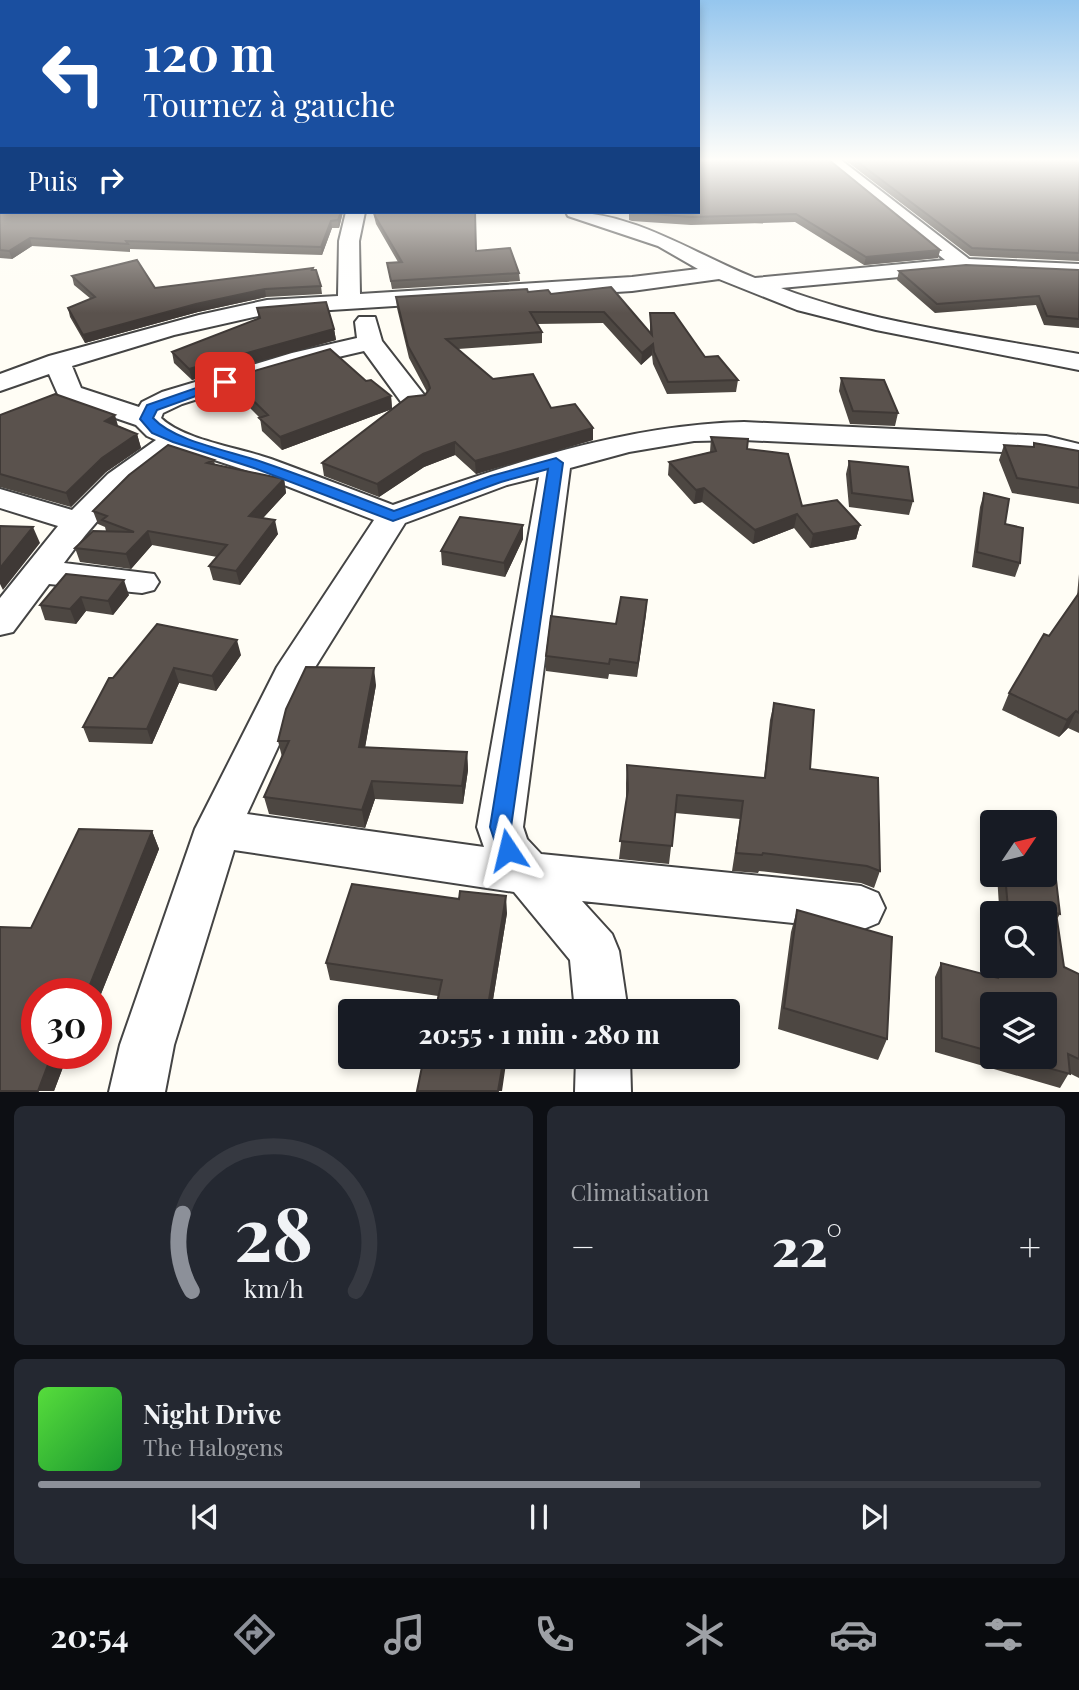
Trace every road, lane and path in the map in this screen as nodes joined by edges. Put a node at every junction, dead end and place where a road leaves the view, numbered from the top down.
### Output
1 (896, 211) edge
2 (355, 214) edge
3 (581, 214) edge
4 (964, 264) junction
5 (1079, 270) edge
6 (721, 272) junction
7 (748, 283) junction
8 (359, 300) junction
9 (370, 342) junction
10 (58, 361) junction
11 (1079, 362) edge
12 (0, 383) edge
13 (414, 400) edge
14 (146, 419) junction
15 (178, 439) junction
16 (1079, 453) edge
17 (556, 463) junction
18 (0, 498) edge
19 (393, 516) junction
20 (79, 522) junction
21 (40, 572) junction
22 (142, 582) dead end
23 (0, 623) edge
24 (218, 829) junction
25 (529, 873) junction
26 (861, 908) dead end
27 (600, 999) edge
28 (603, 1069) edge
29 (137, 1091) edge
30 (603, 1091) edge

1 - 4 street
2 - 8 street
3 - 6 street
4 - 5 street
4 - 7 street
6 - 7 street
6 - 8 street
7 - 11 street
8 - 9 street
8 - 10 street
9 - 13 street
9 - 14 street
10 - 12 street
10 - 14 street
14 - 15 street
15 - 19 street
15 - 20 street
16 - 17 street
17 - 19 street
17 - 25 street
18 - 20 street
19 - 24 street
20 - 21 street
21 - 22 street
21 - 23 street
24 - 25 street
24 - 29 street
25 - 26 street
25 - 27 street
28 - 30 street

